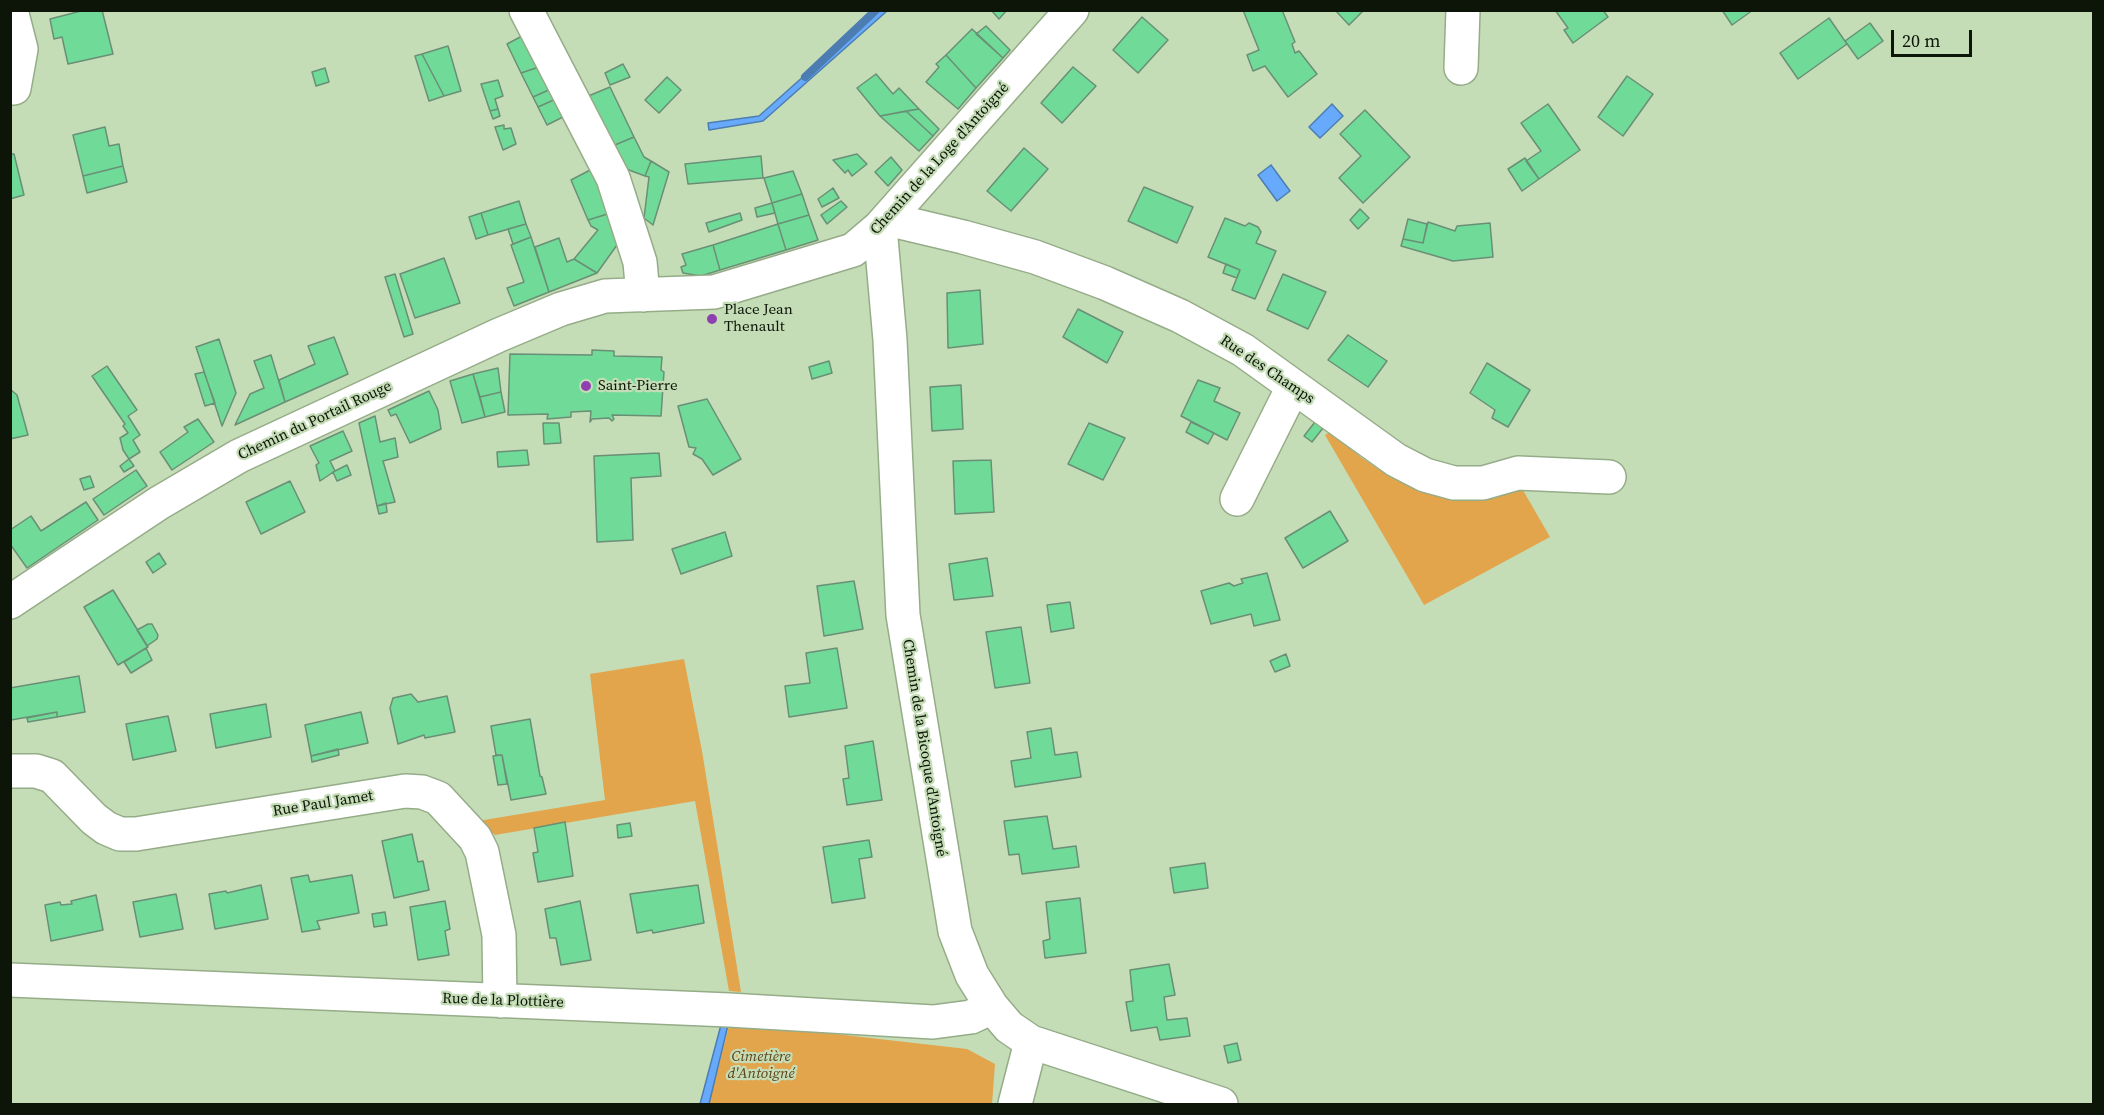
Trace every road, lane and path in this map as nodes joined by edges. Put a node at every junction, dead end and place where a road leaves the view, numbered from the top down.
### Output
1 (11, 10) edge
2 (526, 10) edge
3 (1072, 10) edge
4 (1463, 10) edge
5 (1461, 68) dead end
6 (14, 88) dead end
7 (883, 223) junction
8 (643, 295) junction
9 (1293, 387) junction
10 (1609, 477) dead end
11 (1237, 499) dead end
12 (10, 602) edge
13 (10, 771) edge
14 (10, 980) edge
15 (500, 1001) junction
16 (992, 1007) junction
17 (1031, 1042) junction
18 (1015, 1104) edge
19 (1221, 1104) edge

1 - 6 street
2 - 8 street
3 - 7 street, Chemin de la Loge d'Antoigné
4 - 5 street
7 - 8 street, Chemin de la Loge d'Antoigné
7 - 9 street, Rue des Champs
7 - 16 street, Chemin de la Bicoque d'Antoigné
8 - 12 street, Chemin du Portail Rouge
9 - 10 street, Rue des Champs
9 - 11 street
13 - 15 street, Rue Paul Jamet
14 - 15 street, Rue de la Plottière
15 - 16 street, Rue de la Plottière
16 - 17 street, Chemin de la Bicoque d'Antoigné
17 - 18 street
17 - 19 street, Chemin de la Bicoque d'Antoigné

